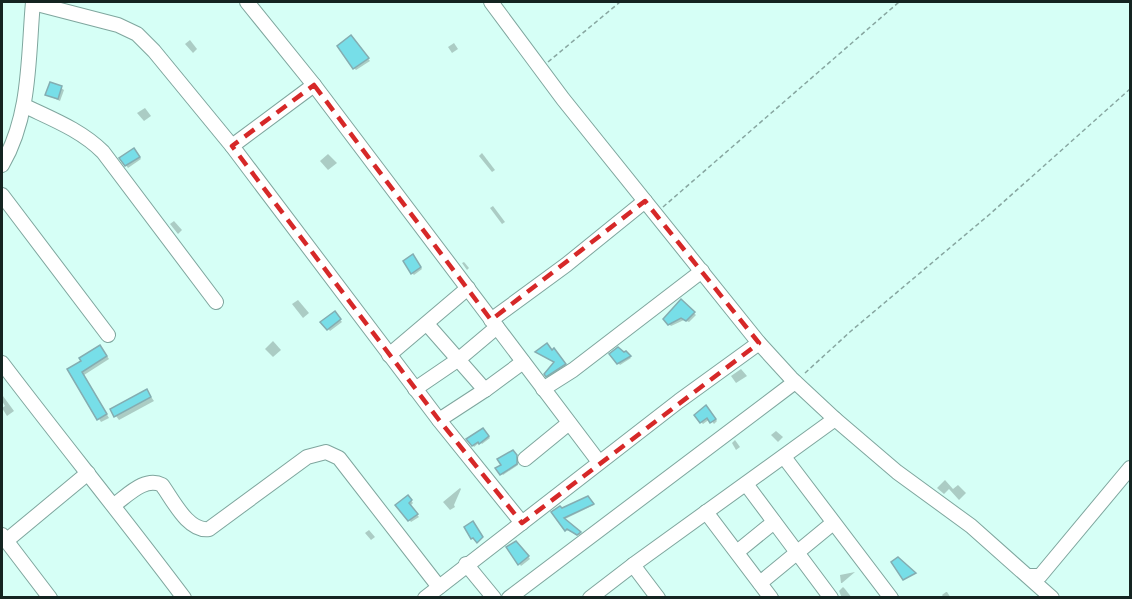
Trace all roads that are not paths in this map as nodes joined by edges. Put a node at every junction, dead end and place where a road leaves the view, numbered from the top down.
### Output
1 (33, 2) edge
2 (247, 2) edge
3 (491, 2) edge
4 (314, 85) junction
5 (25, 106) junction
6 (232, 146) junction
7 (2, 165) edge
8 (2, 195) edge
9 (645, 201) junction
10 (702, 272) junction
11 (468, 288) junction
12 (216, 303) dead end
13 (427, 324) junction
14 (494, 324) junction
15 (108, 335) dead end
16 (759, 343) junction
17 (389, 355) junction
18 (459, 359) junction
19 (523, 362) junction
20 (2, 363) edge
21 (795, 382) junction
22 (543, 388) junction
23 (415, 389) junction
24 (485, 390) junction
25 (835, 419) junction
26 (438, 420) junction
27 (569, 423) junction
28 (784, 458) junction
29 (525, 459) dead end
30 (599, 462) junction
31 (1131, 468) edge
32 (88, 473) junction
33 (746, 484) junction
34 (114, 505) junction
35 (706, 512) junction
36 (774, 522) junction
37 (833, 522) junction
38 (522, 523) junction
39 (4, 538) edge
40 (737, 552) junction
41 (798, 553) junction
42 (466, 564) junction
43 (633, 565) junction
44 (1029, 576) junction
45 (760, 583) junction
46 (433, 593) edge
47 (594, 596) edge
48 (50, 597) edge
49 (184, 597) edge
50 (494, 597) edge
51 (509, 597) edge
52 (657, 597) edge
53 (771, 597) edge
54 (831, 597) edge
55 (891, 597) edge
56 (1051, 597) edge

1 - 5 street
1 - 6 street
2 - 4 street
3 - 9 street
4 - 6 street
4 - 11 street
5 - 7 street
5 - 12 street
6 - 17 street
8 - 15 street
9 - 10 street
9 - 14 street
10 - 16 street
10 - 22 street
11 - 13 street
11 - 14 street
13 - 17 street
13 - 18 street
14 - 18 street
14 - 19 street
16 - 21 street
16 - 30 street
17 - 23 street
18 - 23 street
18 - 24 street
19 - 22 street
19 - 24 street
20 - 32 street
21 - 25 street
21 - 51 street
22 - 27 street
23 - 26 street
24 - 26 street
25 - 28 street
25 - 44 street
26 - 38 street
27 - 29 street
27 - 30 street
28 - 33 street
28 - 37 street
30 - 38 street
31 - 44 street
32 - 34 street
32 - 39 street
33 - 35 street
33 - 36 street
34 - 46 street
34 - 49 street
35 - 40 street
35 - 43 street
36 - 40 street
36 - 41 street
37 - 41 street
37 - 55 street
38 - 42 street
39 - 48 street
40 - 45 street
41 - 45 street
41 - 54 street
42 - 46 street
42 - 50 street
43 - 47 street
43 - 52 street
44 - 56 street
45 - 53 street

